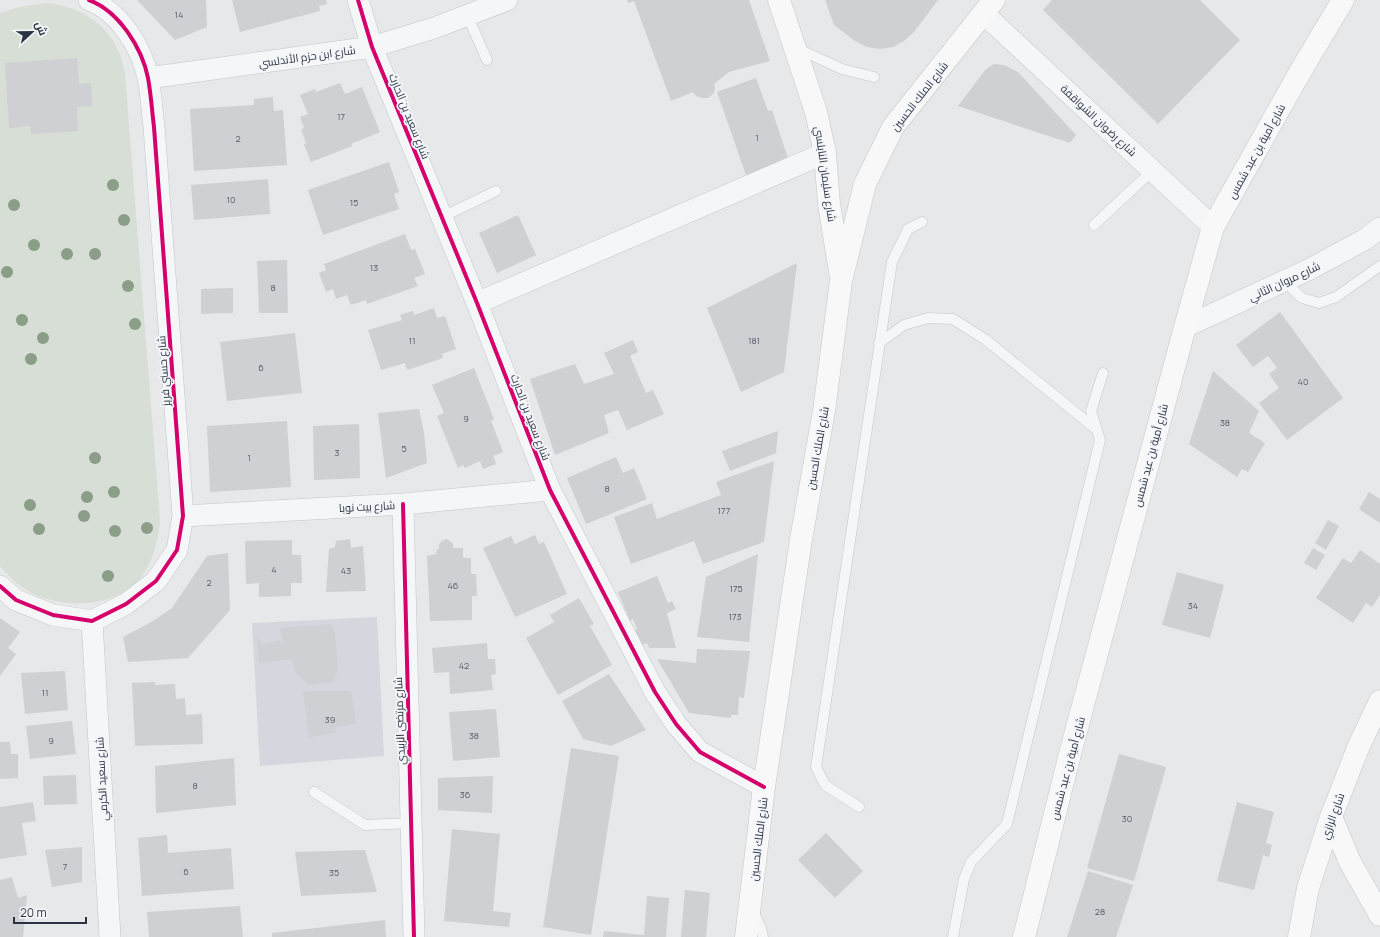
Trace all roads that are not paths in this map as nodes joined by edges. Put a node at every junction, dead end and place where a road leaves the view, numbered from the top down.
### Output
1 (89, 0) edge
2 (358, 0) edge
3 (507, 0) edge
4 (780, 0) edge
5 (1343, 0) edge
6 (989, 7) edge
7 (467, 15) junction
8 (372, 47) junction
9 (796, 48) junction
10 (487, 60) dead end
11 (874, 77) dead end
12 (148, 78) junction
13 (825, 154) junction
14 (1153, 170) junction
15 (496, 191) dead end
16 (442, 217) junction
17 (922, 222) dead end
18 (1094, 225) dead end
19 (1213, 226) junction
20 (1380, 228) edge
21 (1380, 266) edge
22 (841, 281) junction
23 (1284, 281) junction
24 (477, 303) junction
25 (1184, 327) junction
26 (879, 343) junction
27 (1103, 372) dead end
28 (1096, 429) junction
29 (550, 490) junction
30 (403, 504) junction
31 (183, 516) junction
32 (0, 586) edge
33 (92, 621) junction
34 (1380, 701) edge
35 (764, 787) junction
36 (314, 792) dead end
37 (859, 807) dead end
38 (1331, 818) junction
39 (411, 823) junction
40 (750, 906) junction
41 (1380, 915) edge
42 (110, 937) edge
43 (414, 937) edge
44 (746, 937) edge
45 (763, 937) edge
46 (953, 937) edge
47 (1024, 937) edge
48 (1299, 937) edge

1 - 12 street, شارع حسني فريز
2 - 8 street, شارع سعيد بن الحارث
3 - 7 street, شارع ابن حزم الأندلسي
4 - 9 main road, شارع سليمان النابلسي
5 - 19 main road, شارع أمية بن عبد شمس
6 - 14 street, شارع رضوان الشواقفة
6 - 22 main road, شارع الملك الحسين
7 - 8 street, شارع ابن حزم الأندلسي
7 - 10 lane
8 - 12 street, شارع ابن حزم الأندلسي
8 - 16 street, شارع سعيد بن الحارث
9 - 11 lane
9 - 13 main road, شارع سليمان النابلسي
12 - 31 street, شارع حسني فريز
13 - 22 main road, شارع سليمان النابلسي
13 - 24 street
14 - 18 lane
14 - 19 street, شارع رضوان الشواقفة
15 - 16 lane
16 - 24 street, شارع سعيد بن الحارث
17 - 26 lane
19 - 25 main road, شارع أمية بن عبد شمس
20 - 23 street, شارع مروان الثاني
21 - 23 lane
22 - 35 main road, شارع الملك الحسين
23 - 25 street, شارع مروان الثاني
24 - 29 street, شارع سعيد بن الحارث
25 - 47 main road, شارع أمية بن عبد شمس
26 - 28 lane
26 - 37 lane
27 - 28 lane
28 - 46 lane
29 - 30 street, شارع بيت نوبا
29 - 35 street, شارع سعيد بن الحارث
30 - 31 street, شارع بيت نوبا
30 - 39 street, شارع مرتضى الزبيدي
31 - 33 street, شارع حسني فريز
32 - 33 street
33 - 42 street, شارع سعيد الكرمي
34 - 38 main road, شارع الرازي
35 - 40 main road, شارع الملك الحسين
36 - 39 lane
38 - 41 main road
38 - 48 main road, شارع الرازي
39 - 43 street, شارع مرتضى الزبيدي
40 - 44 main road, شارع الملك الحسين
40 - 45 lane

